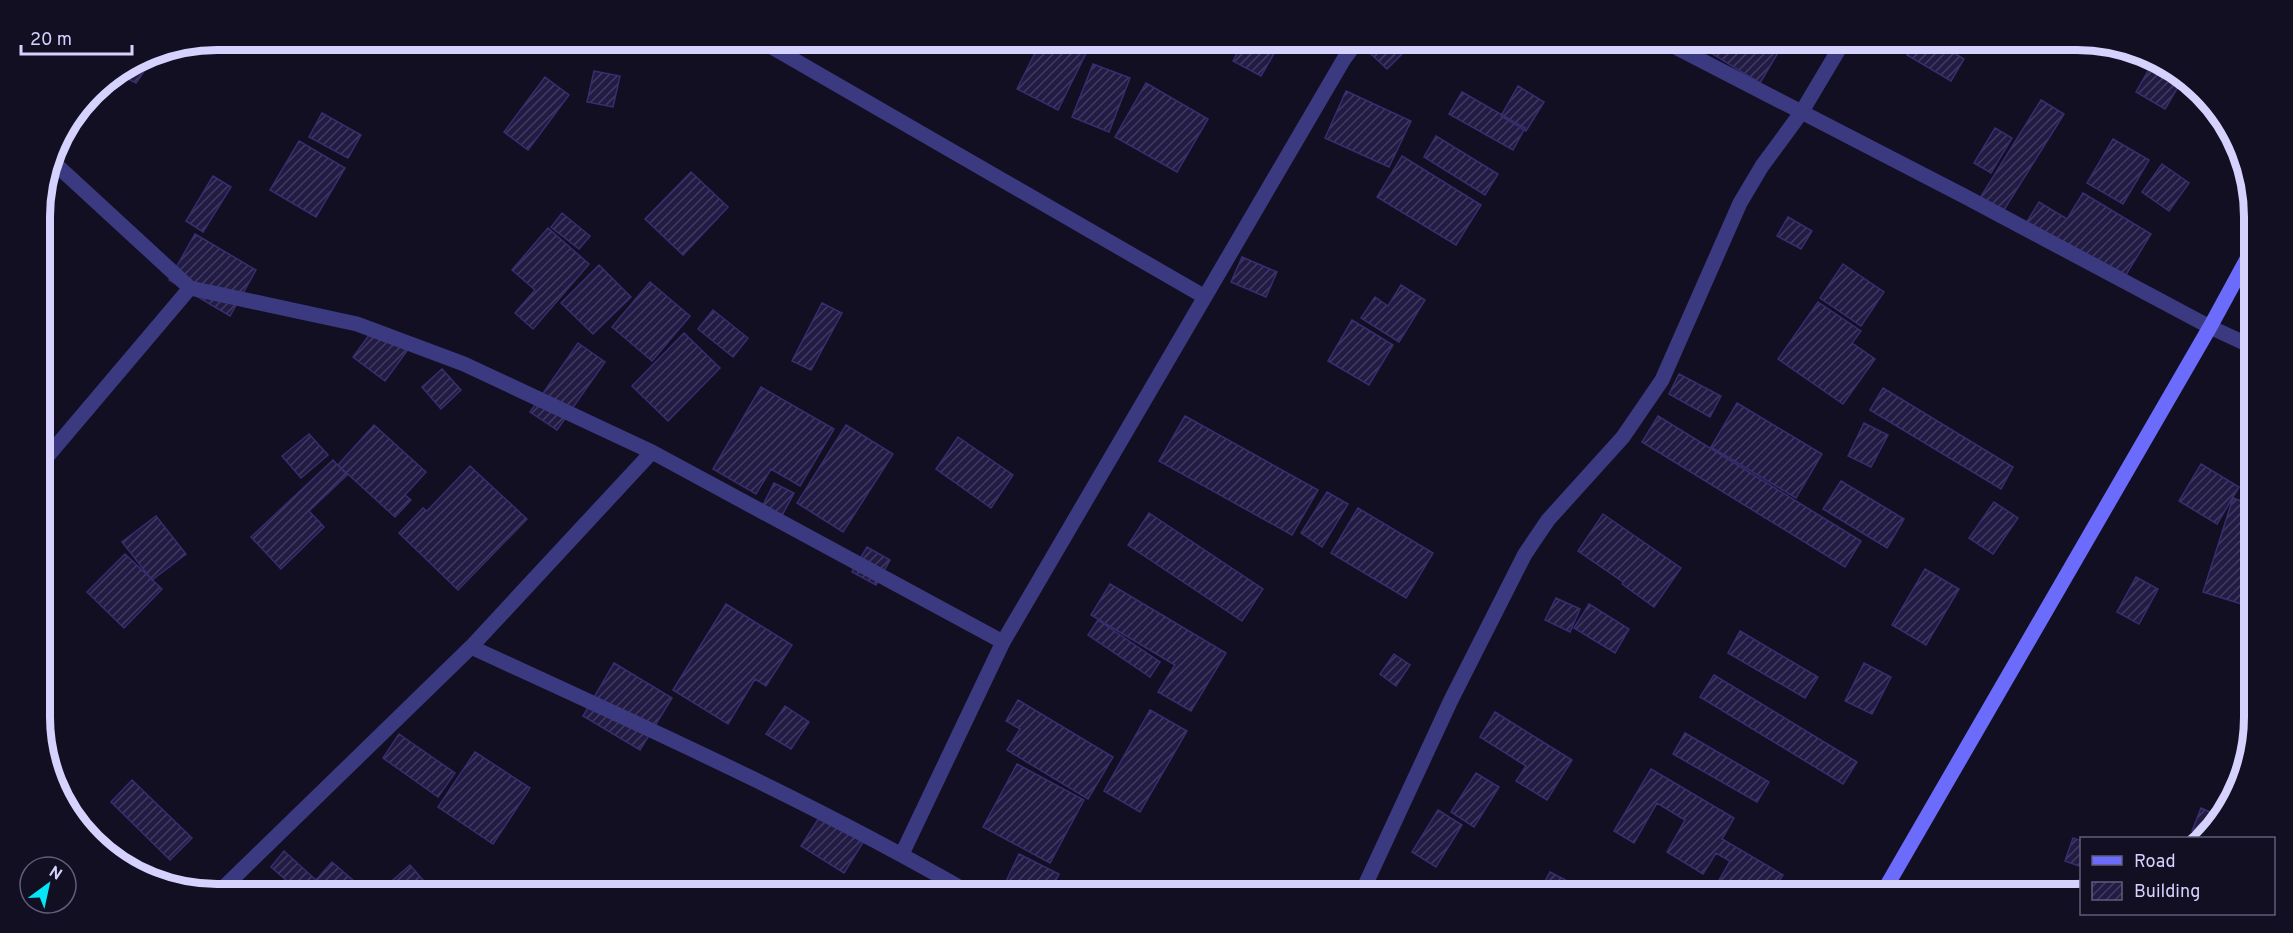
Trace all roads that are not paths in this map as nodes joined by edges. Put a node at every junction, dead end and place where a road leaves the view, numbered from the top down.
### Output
1 (777, 50) edge
2 (1351, 50) edge
3 (1681, 50) edge
4 (1838, 50) edge
5 (1801, 113) junction
6 (57, 166) edge
7 (2244, 265) edge
8 (190, 288) junction
9 (1205, 297) junction
10 (2210, 327) junction
11 (2244, 343) edge
12 (652, 452) junction
13 (50, 454) edge
14 (1003, 642) junction
15 (471, 647) junction
16 (902, 854) junction
17 (1366, 883) edge
18 (1888, 883) edge
19 (227, 884) edge
20 (954, 884) edge

1 - 9 street
2 - 9 street
3 - 5 street
4 - 5 street
5 - 10 street
5 - 17 street
6 - 8 street
7 - 10 street
8 - 12 street
8 - 13 street
9 - 14 street
10 - 11 street
10 - 18 street
12 - 14 street
12 - 15 street
14 - 16 street
15 - 16 street
15 - 19 street
16 - 20 street

